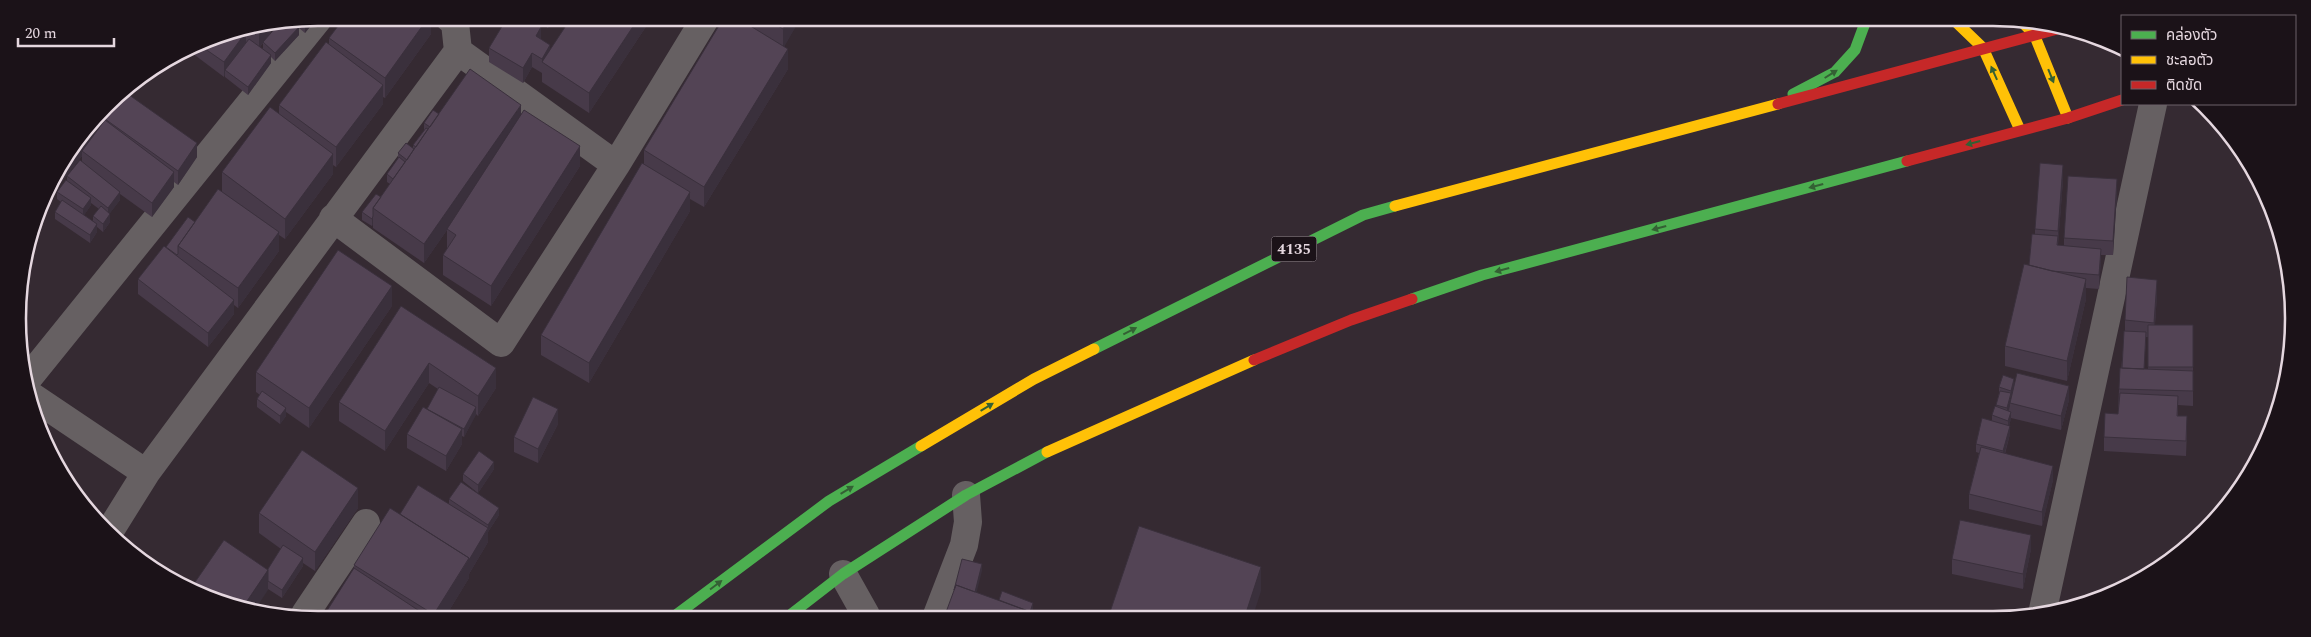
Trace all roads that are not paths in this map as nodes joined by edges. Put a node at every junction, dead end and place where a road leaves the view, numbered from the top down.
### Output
1 (312, 26) edge
2 (455, 26) edge
3 (701, 26) edge
4 (1865, 26) edge
5 (1960, 26) edge
6 (2029, 29) edge
7 (2046, 31) edge
8 (2034, 34) junction
9 (1983, 48) junction
10 (458, 51) junction
11 (2121, 100) edge
12 (1772, 105) junction
13 (2153, 105) edge
14 (2068, 118) junction
15 (2020, 130) junction
16 (616, 165) junction
17 (333, 218) junction
18 (32, 374) edge
19 (38, 400) edge
20 (146, 473) junction
21 (966, 495) junction
22 (366, 523) dead end
23 (113, 526) edge
24 (843, 574) junction
25 (2044, 606) edge
26 (307, 610) edge
27 (680, 611) edge
28 (795, 611) edge
29 (864, 611) edge
30 (939, 611) edge

1 - 18 street
2 - 10 street
3 - 16 street
12 -> 4 main road
5 - 9 main road
6 - 8 main road
7 - 8 main road, 4135
8 - 9 main road, 4135
8 -> 14 main road
9 - 12 main road, 4135
15 -> 9 main road
10 - 16 street
10 - 17 street
11 - 14 main road
27 -> 12 main road, 4135
13 - 25 street
14 - 15 main road
15 -> 21 main road
16 - 17 street
17 - 20 street
19 - 20 street
20 - 23 street
21 - 24 main road
21 - 30 street
22 - 26 street
24 - 28 main road
24 - 29 street

